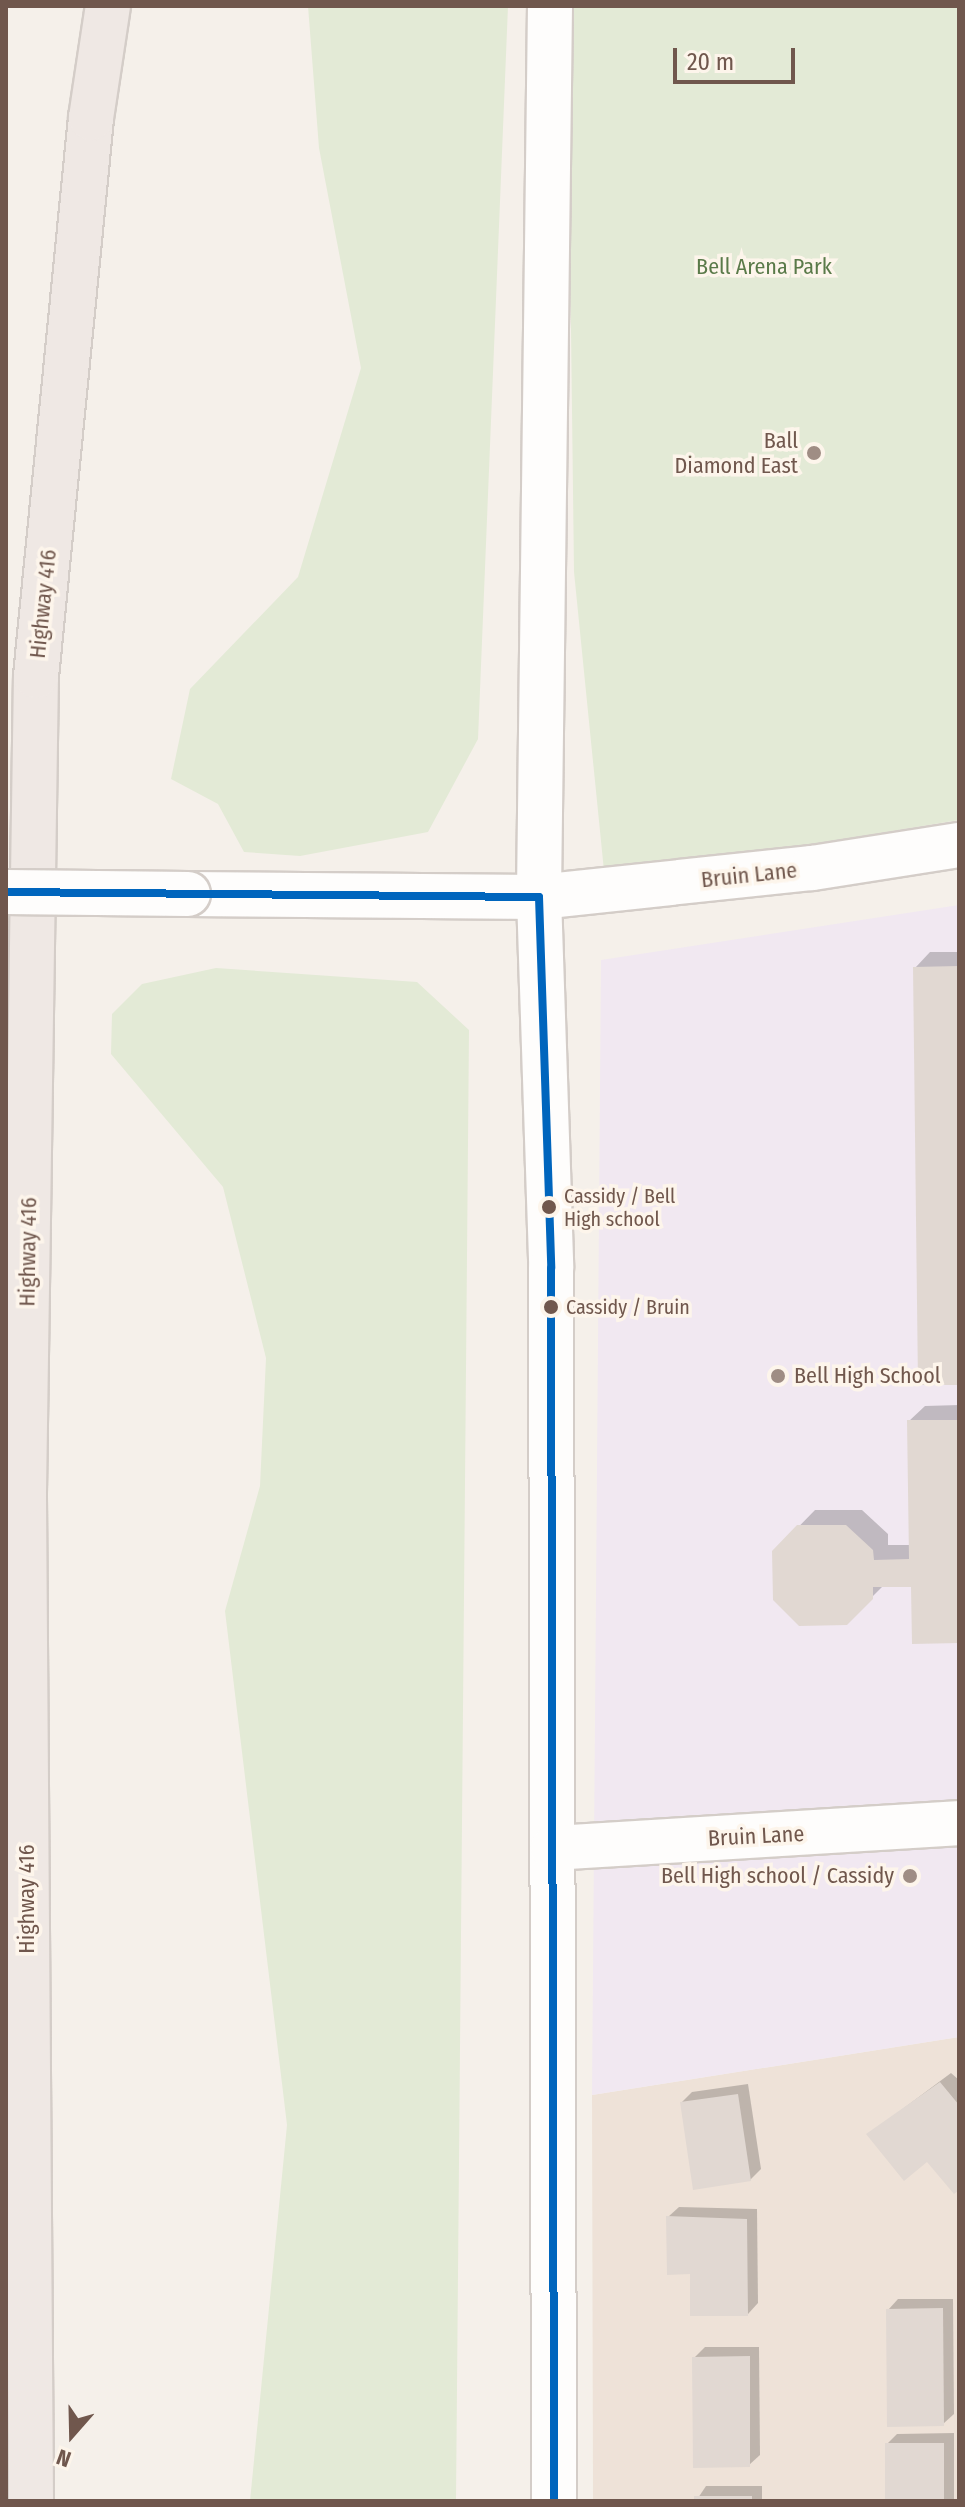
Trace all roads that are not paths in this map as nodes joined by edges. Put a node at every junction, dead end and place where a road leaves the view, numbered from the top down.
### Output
1 (108, 6) edge
2 (550, 6) edge
3 (959, 845) edge
4 (6, 892) edge
5 (539, 897) junction
6 (959, 1823) edge
7 (553, 1848) junction
8 (31, 2501) edge
9 (554, 2501) edge

1 - 8 highway, Highway 416
2 - 5 street
3 - 5 street, Bruin Lane
4 - 5 street, Bruin Lane, bridge
5 - 7 street
6 - 7 street, Bruin Lane
7 - 9 street

